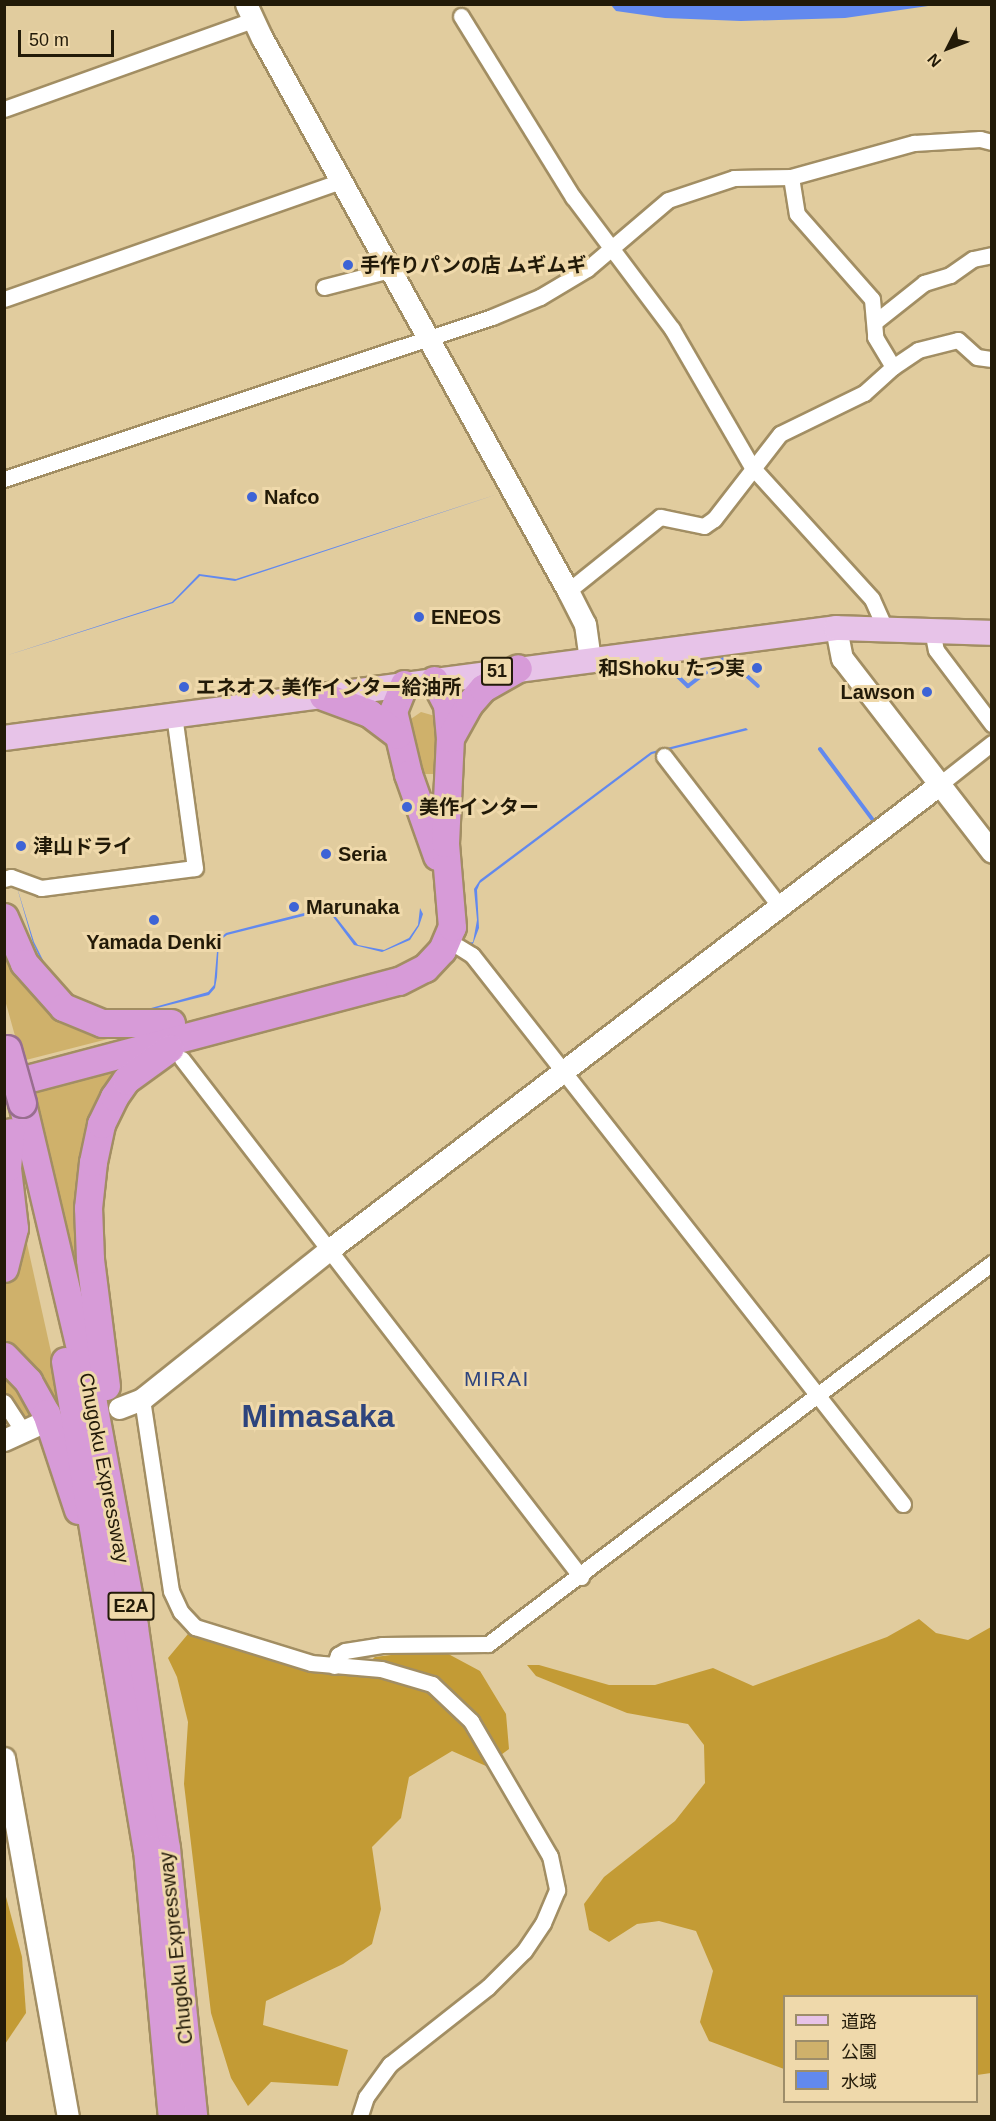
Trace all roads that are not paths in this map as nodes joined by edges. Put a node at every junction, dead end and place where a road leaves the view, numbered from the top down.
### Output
1 (249, 12) edge
2 (461, 16) dead end
3 (4, 109) edge
4 (992, 142) edge
5 (791, 177) junction
6 (341, 181) junction
7 (612, 250) junction
8 (992, 255) edge
9 (390, 270) junction
10 (324, 288) dead end
11 (4, 299) edge
12 (875, 322) junction
13 (426, 337) junction
14 (992, 359) edge
15 (893, 367) junction
16 (752, 467) junction
17 (4, 479) edge
18 (568, 591) junction
19 (836, 628) junction
20 (885, 628) junction
21 (932, 630) junction
22 (992, 633) edge
23 (590, 658) junction
24 (518, 668) junction
25 (434, 680) junction
26 (404, 684) junction
27 (323, 696) junction
28 (174, 714) junction
29 (992, 724) edge
30 (398, 735) junction
31 (4, 738) edge
32 (450, 738) junction
33 (992, 742) edge
34 (664, 756) dead end
35 (940, 784) junction
36 (992, 852) edge
37 (4, 879) edge
38 (778, 904) junction
39 (4, 917) edge
40 (459, 947) dead end
41 (171, 1023) junction
42 (204, 1032) junction
43 (5, 1053) edge
44 (182, 1059) dead end
45 (563, 1070) junction
46 (10, 1108) edge
47 (330, 1250) junction
48 (992, 1263) edge
49 (4, 1268) edge
50 (4, 1356) edge
51 (818, 1396) junction
52 (142, 1399) junction
53 (4, 1402) edge
54 (119, 1408) dead end
55 (23, 1431) edge
56 (903, 1504) dead end
57 (581, 1577) junction
58 (128, 1593) junction
59 (334, 1666) junction
60 (129, 1734) junction
61 (4, 1758) edge
62 (68, 2116) edge
63 (172, 2116) edge
64 (193, 2116) edge
65 (360, 2116) edge

1 - 3 street
1 - 6 street
2 - 7 street
4 - 5 street
5 - 7 street
5 - 12 street
6 - 9 street
6 - 11 street
7 - 13 street
7 - 16 street
8 - 12 street
9 - 10 street
9 - 13 street
12 - 15 street
13 - 17 street
13 - 18 street
14 - 15 street
15 - 16 street
16 - 18 street
16 - 20 street
18 - 23 street
19 - 20 main road, 51
19 - 23 main road, 51
19 - 35 street
20 - 21 main road, 51
21 - 22 main road, 51
21 - 29 street
23 - 24 main road, 51
24 - 25 main road, 51
24 - 32 highway
25 - 26 main road, 51
25 - 32 highway
26 - 27 main road, 51
26 - 30 highway
27 - 28 main road, 51
27 - 30 highway
28 - 31 main road, 51
28 - 37 street
30 - 41 highway
32 - 42 highway
33 - 35 street
34 - 38 street
35 - 36 street
35 - 38 street
38 - 45 street
39 - 41 highway
40 - 45 street
41 - 43 highway
42 - 46 highway
42 - 58 highway
43 - 46 highway, Chugoku Expressway / E2A, bridge
44 - 47 street
45 - 47 street
45 - 51 street
46 - 49 highway
46 - 58 highway, Chugoku Expressway / E2A
46 - 60 highway, Chugoku Expressway / E2A
47 - 52 street
47 - 57 street
48 - 51 street
50 - 60 highway
51 - 56 street
51 - 57 street
52 - 54 street
52 - 59 street
53 - 55 street
57 - 59 street
58 - 64 highway, Chugoku Expressway / E2A
59 - 65 street
60 - 63 highway, Chugoku Expressway / E2A
61 - 62 street

